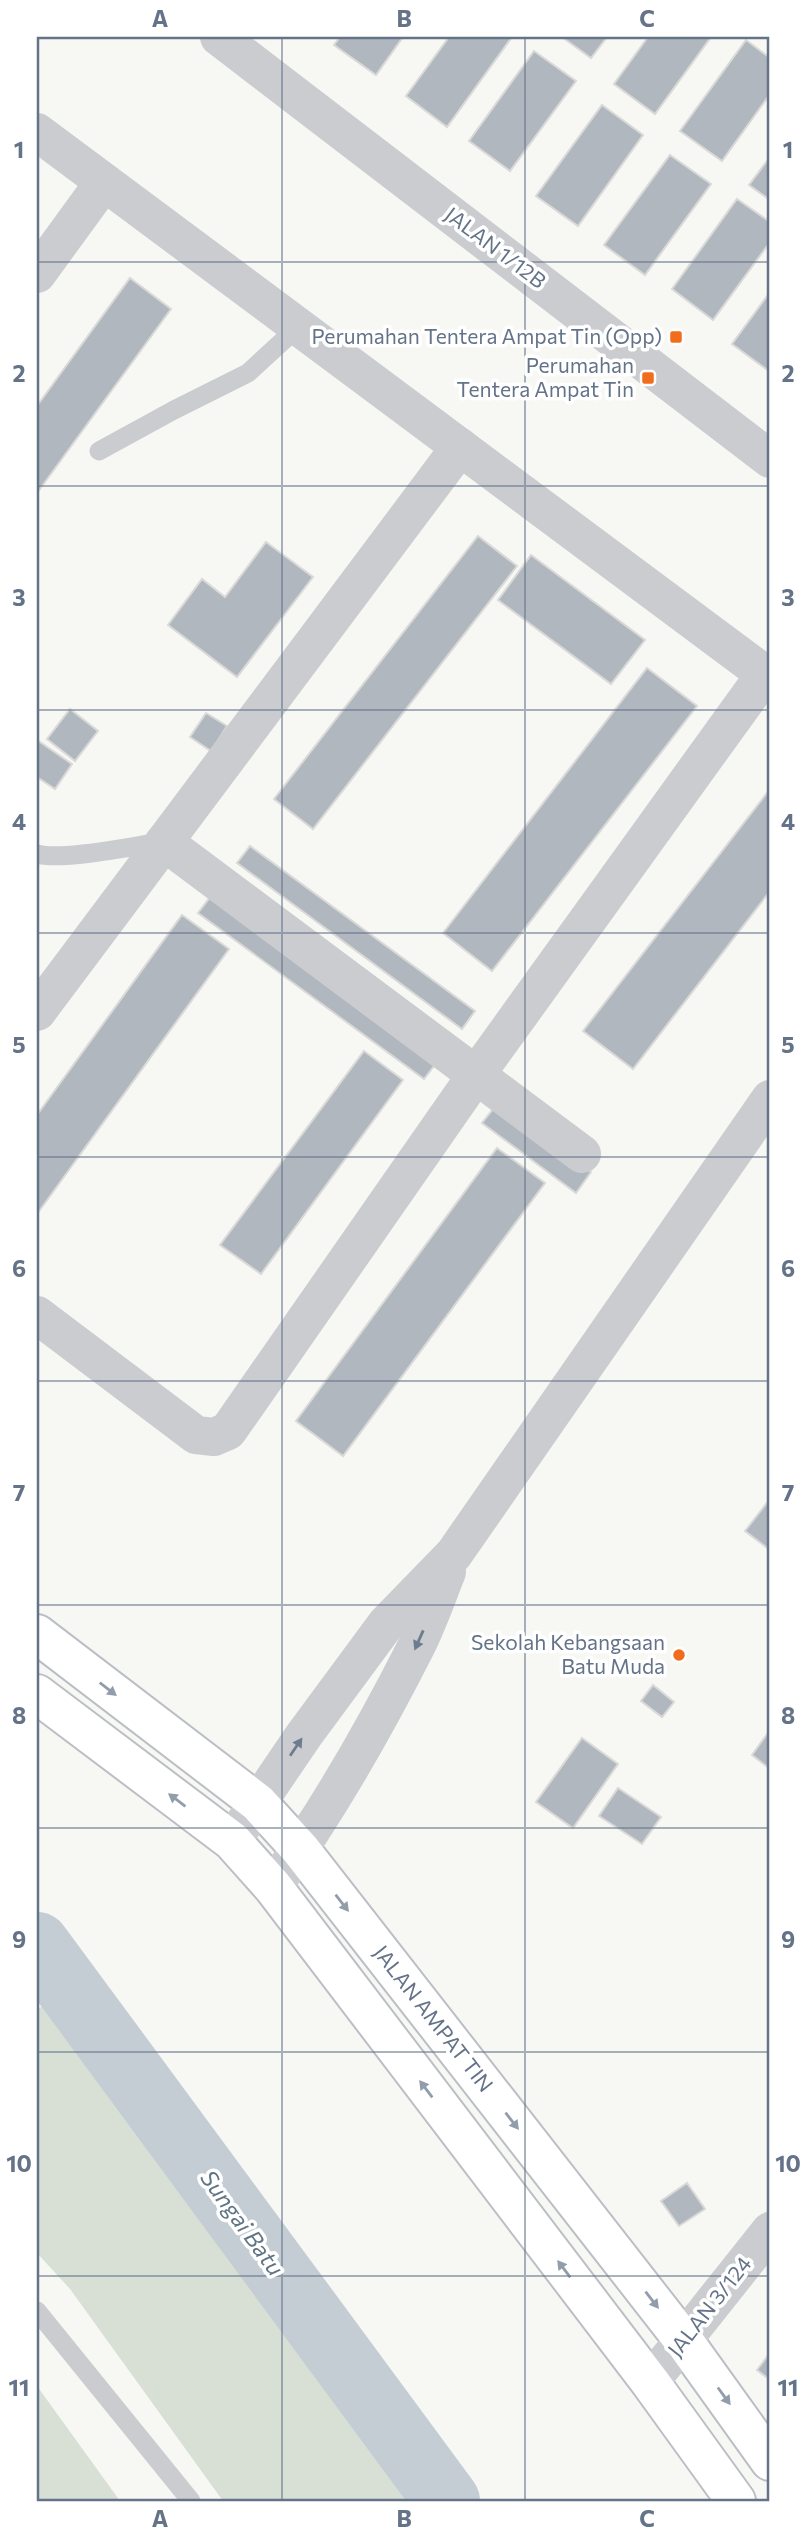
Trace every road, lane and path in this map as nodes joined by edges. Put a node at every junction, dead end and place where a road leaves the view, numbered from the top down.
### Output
1 (219, 37) edge
2 (37, 132) edge
3 (104, 182) junction
4 (37, 274) edge
5 (298, 327) junction
6 (460, 447) junction
7 (99, 452) dead end
8 (770, 459) edge
9 (767, 676) edge
10 (164, 842) junction
11 (37, 854) edge
12 (37, 1012) edge
13 (476, 1075) junction
14 (770, 1099) edge
15 (582, 1154) dead end
16 (37, 1315) edge
17 (454, 1554) junction
18 (37, 1634) edge
19 (37, 1694) edge
20 (258, 1803) junction
21 (232, 1841) junction
22 (300, 1849) junction
23 (273, 1887) junction
24 (770, 2231) edge
25 (37, 2311) edge
26 (684, 2341) junction
27 (650, 2382) junction
28 (768, 2453) edge
29 (191, 2501) edge
30 (736, 2501) edge

1 - 8 street, JALAN 1/12B
2 - 3 street
3 - 4 street
3 - 5 street
5 - 6 street
5 - 7 lane
6 - 9 street
6 - 10 street
9 - 13 street
10 - 11 lane
10 - 12 street
10 - 13 street
13 - 15 street
13 - 16 street
14 - 17 street
20 -> 17 street
17 -> 22 street
18 -> 20 street, JALAN AMPAT TIN
21 -> 19 street
20 - 21 street
20 - 22 street, JALAN AMPAT TIN
21 - 23 street
22 - 23 street
22 -> 26 street, JALAN AMPAT TIN
27 -> 23 street
24 - 26 street, JALAN 3/124
25 - 29 lane
26 - 27 street, JALAN 3/124
26 -> 28 street, JALAN AMPAT TIN
27 - 30 street

